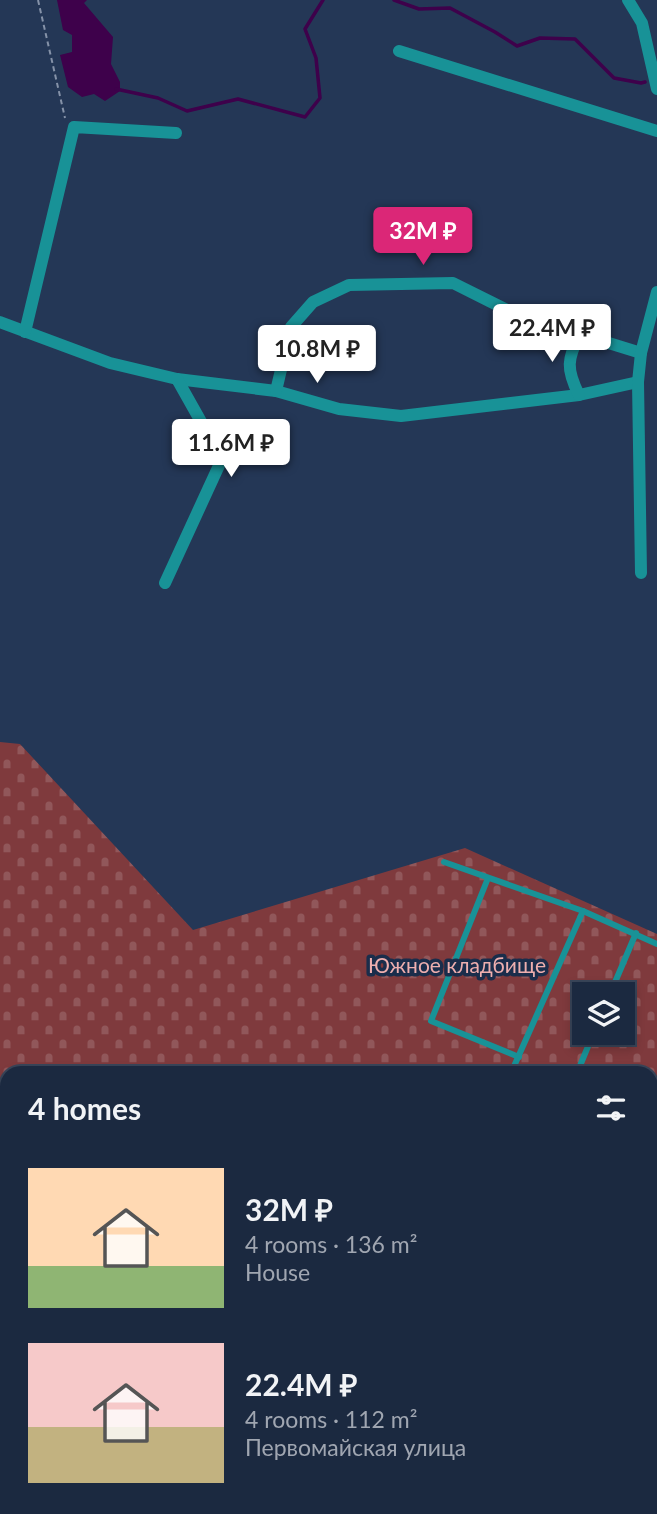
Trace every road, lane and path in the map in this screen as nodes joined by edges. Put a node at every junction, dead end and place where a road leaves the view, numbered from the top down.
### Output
1 (38, 0) edge
2 (628, 0) edge
3 (399, 51) dead end
4 (657, 89) edge
5 (74, 127) junction
6 (657, 131) edge
7 (176, 133) dead end
8 (657, 292) edge
9 (0, 322) edge
10 (25, 332) junction
11 (580, 334) junction
12 (652, 334) edge
13 (641, 353) junction
14 (177, 379) junction
15 (638, 382) junction
16 (276, 391) junction
17 (579, 395) junction
18 (641, 573) dead end
19 (164, 583) dead end
20 (444, 862) dead end
21 (488, 878) junction
22 (583, 911) junction
23 (636, 933) junction
24 (657, 944) edge
25 (615, 982) edge
26 (589, 1045) edge
27 (519, 1058) junction
28 (515, 1066) edge
29 (580, 1066) edge

1 - 5 path
2 - 4 street
3 - 6 street
5 - 7 street
5 - 10 street
8 - 12 street
9 - 10 street
10 - 14 street
11 - 13 street
11 - 16 street
11 - 17 street
12 - 13 street
13 - 15 street
14 - 16 street
14 - 19 street
15 - 17 street
15 - 18 street
16 - 17 street
20 - 21 lane
21 - 22 lane
21 - 27 lane
22 - 23 lane
22 - 27 lane
23 - 24 lane
23 - 25 lane
26 - 29 lane
27 - 28 lane

